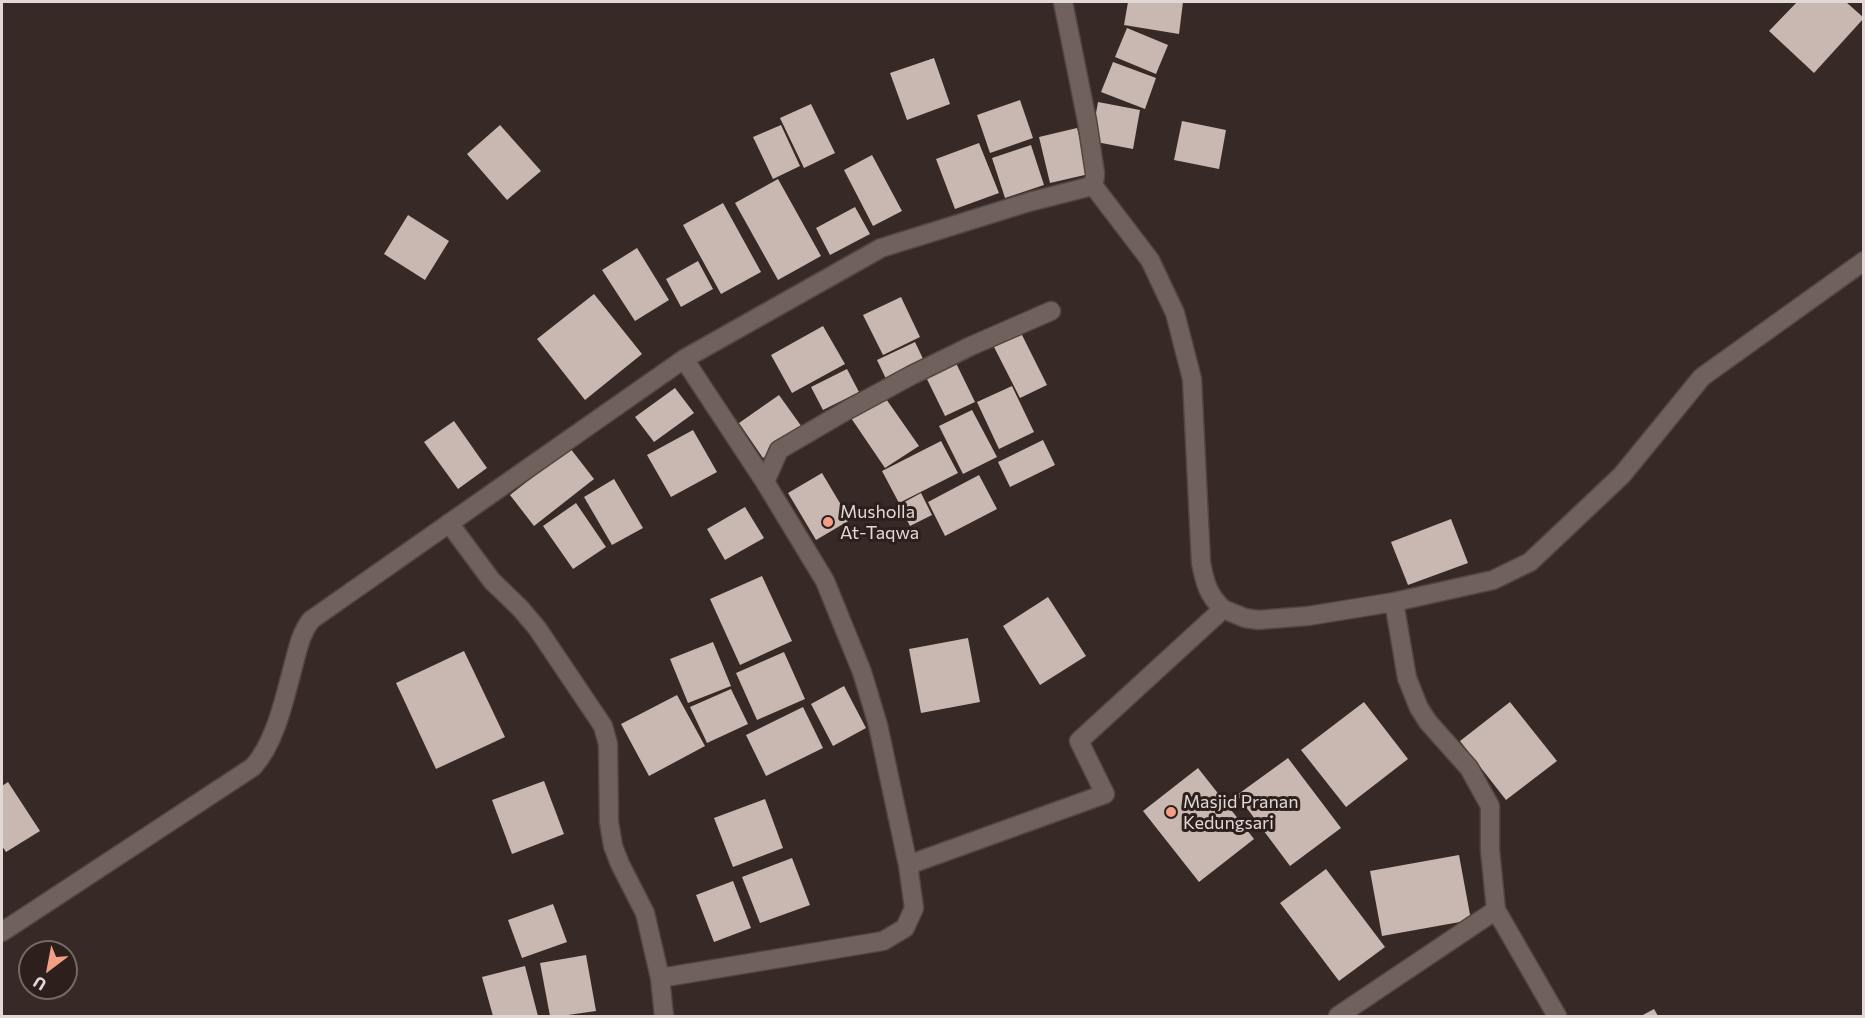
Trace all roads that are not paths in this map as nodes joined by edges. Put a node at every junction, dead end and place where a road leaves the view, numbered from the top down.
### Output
1 (1063, 2) edge
2 (1092, 184) junction
3 (1863, 261) edge
4 (1051, 311) dead end
5 (684, 359) junction
6 (765, 482) junction
7 (449, 523) junction
8 (1394, 602) junction
9 (1223, 609) junction
10 (908, 865) junction
11 (1496, 910) junction
12 (2, 932) edge
13 (660, 978) junction
14 (664, 1017) edge
15 (1338, 1017) edge
16 (1557, 1017) edge

1 - 2 street
2 - 5 street
2 - 9 street
3 - 8 street
4 - 6 street
5 - 6 street
5 - 7 street
6 - 10 street
7 - 12 street
7 - 13 street
8 - 9 street
8 - 11 street
9 - 10 street
10 - 13 street
11 - 15 street
11 - 16 street
13 - 14 street

